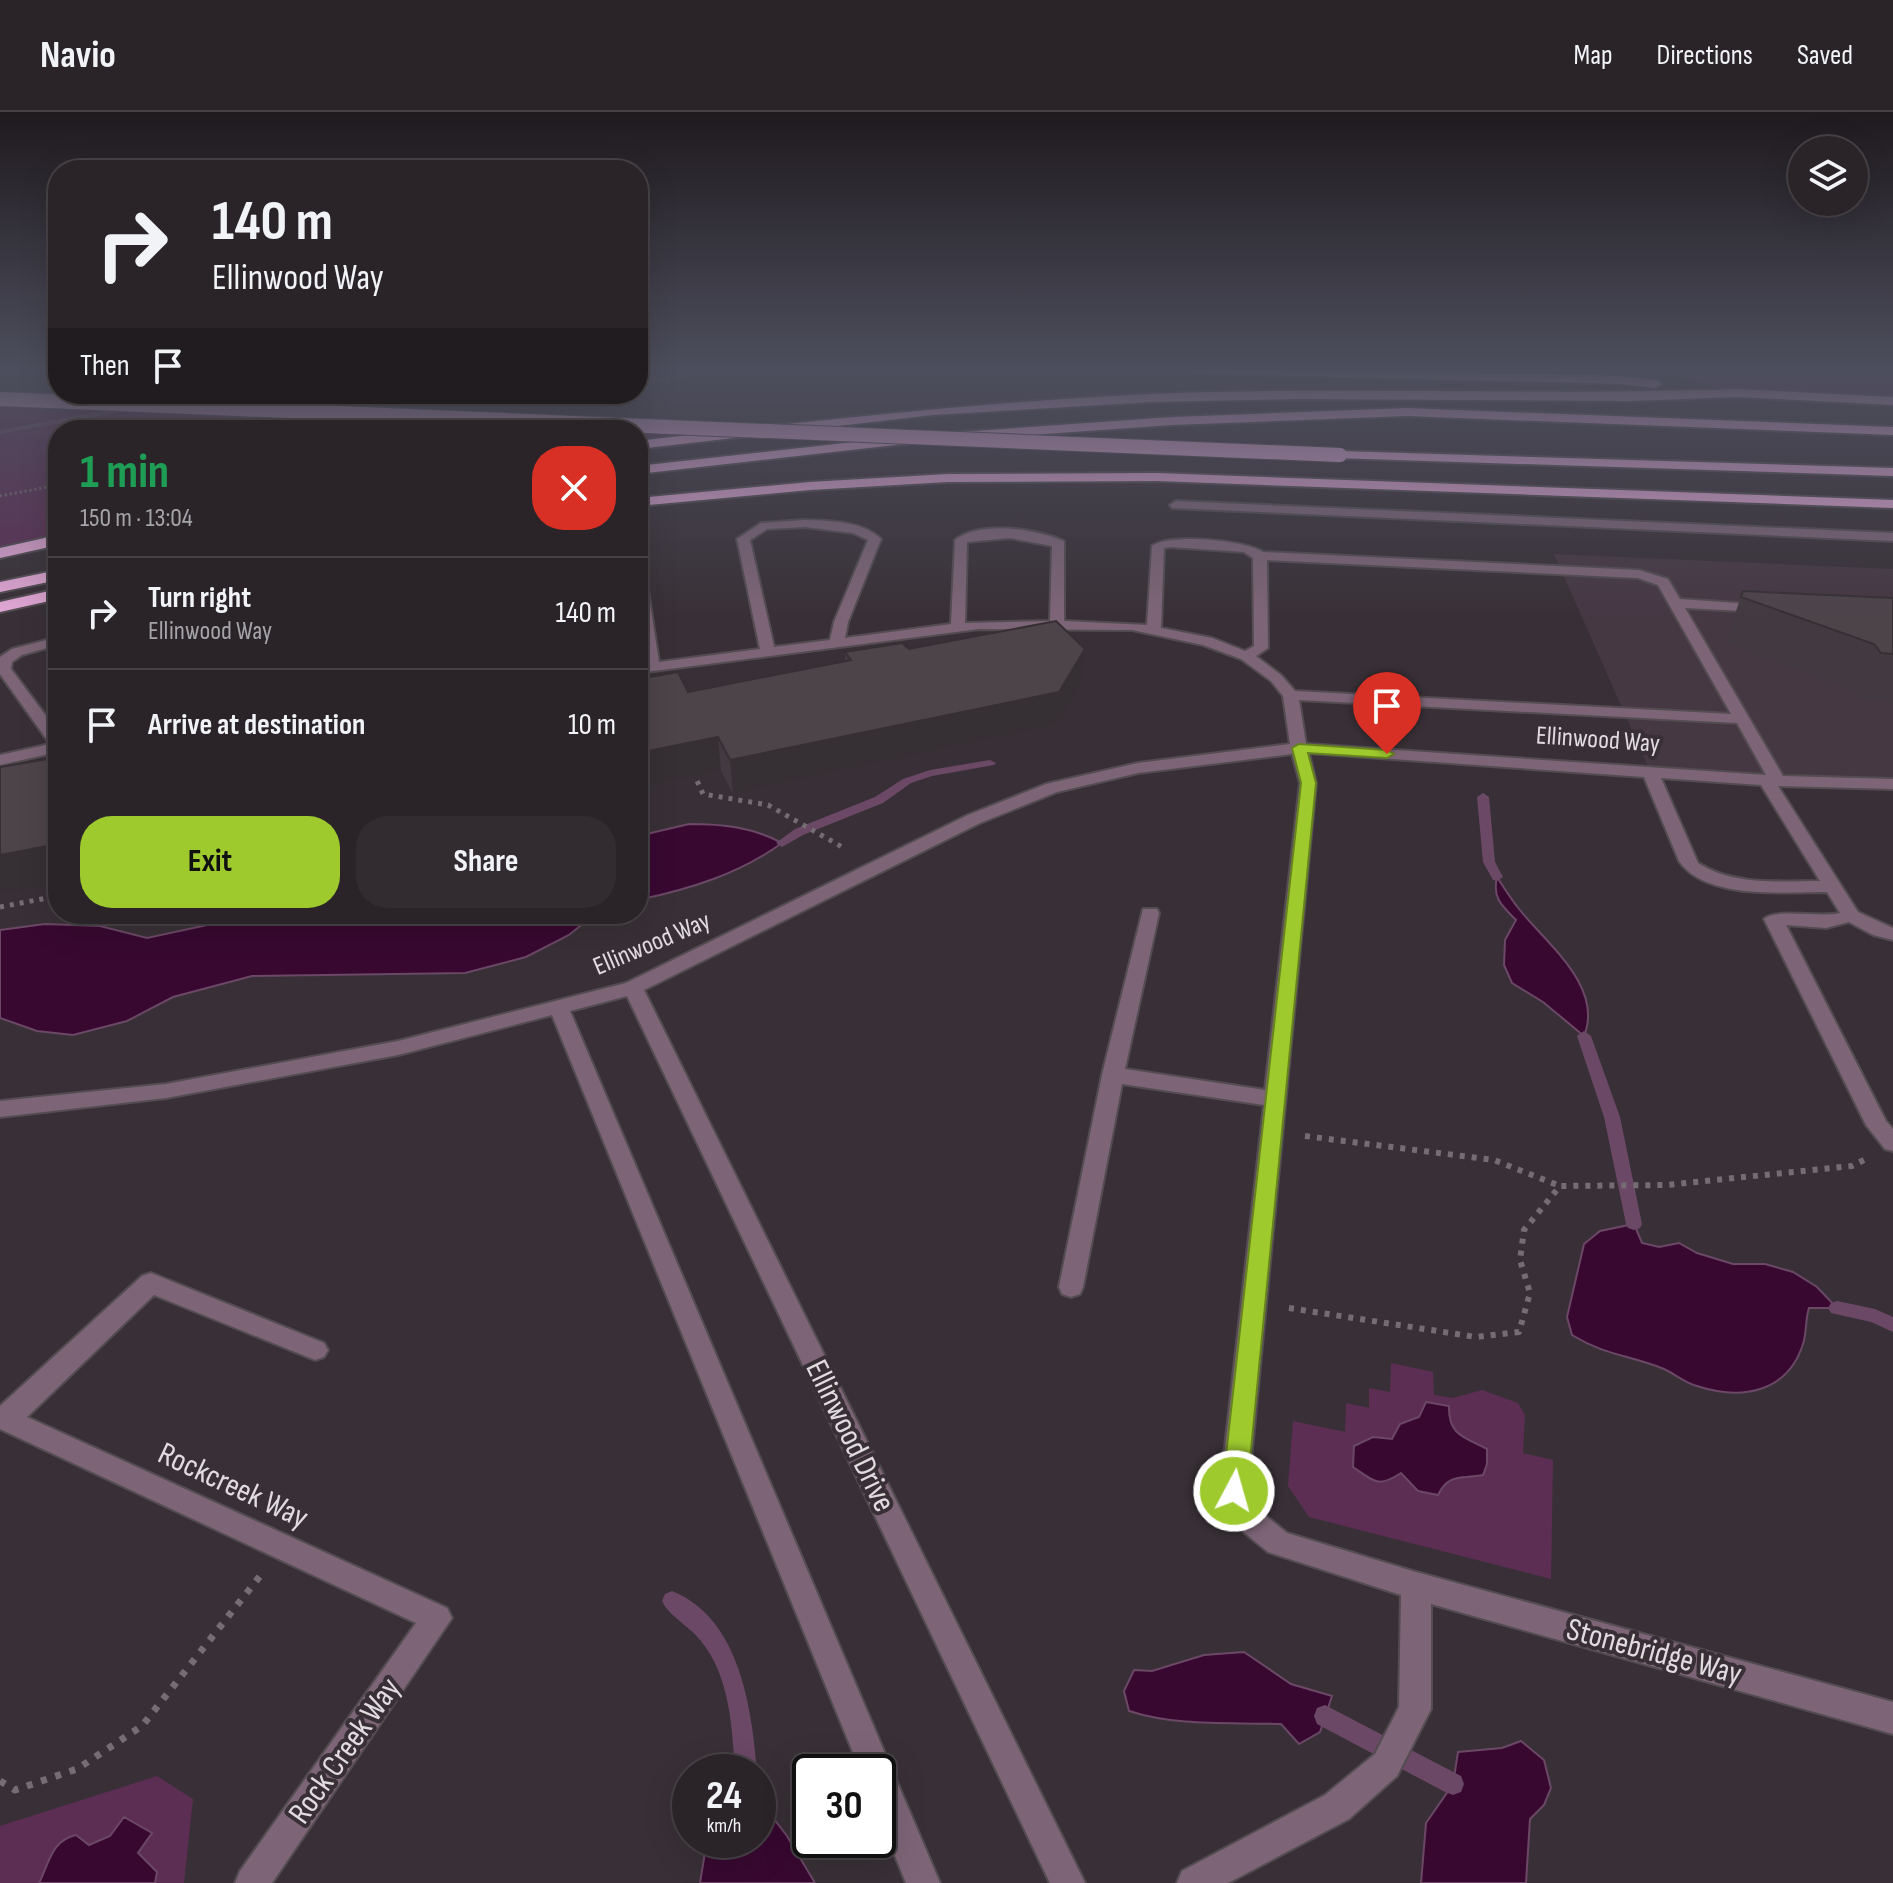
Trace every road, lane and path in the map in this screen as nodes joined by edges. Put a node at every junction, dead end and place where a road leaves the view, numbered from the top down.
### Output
1 (794, 452) edge
2 (1260, 452) edge
3 (648, 469) edge
4 (1798, 470) junction
5 (1893, 472) edge
6 (1893, 481) edge
7 (48, 487) edge
8 (0, 496) edge
9 (648, 501) edge
10 (1893, 504) edge
11 (1176, 505) dead end
12 (1893, 537) edge
13 (48, 542) edge
14 (0, 553) edge
15 (1260, 556) junction
16 (48, 577) edge
17 (0, 587) edge
18 (48, 596) edge
19 (1677, 603) junction
20 (0, 607) edge
21 (1782, 609) edge
22 (1057, 624) junction
23 (958, 627) junction
24 (1154, 630) junction
25 (837, 641) junction
26 (48, 644) edge
27 (768, 651) junction
28 (1246, 656) junction
29 (648, 668) edge
30 (1291, 695) junction
31 (1743, 719) junction
32 (48, 731) edge
33 (48, 748) edge
34 (1299, 748) junction
35 (696, 758) edge
36 (0, 760) edge
37 (1650, 771) junction
38 (1772, 781) junction
39 (1893, 784) edge
40 (818, 832) dead end
41 (1831, 887) junction
42 (48, 898) edge
43 (0, 907) edge
44 (1150, 913) dead end
45 (1851, 916) junction
46 (1893, 934) edge
47 (633, 988) junction
48 (559, 1009) junction
49 (1113, 1075) junction
50 (1276, 1099) junction
51 (0, 1109) edge
52 (1273, 1131) junction
53 (1893, 1143) edge
54 (1866, 1159) dead end
55 (1560, 1186) junction
56 (1071, 1287) dead end
57 (1254, 1303) junction
58 (315, 1350) dead end
59 (3, 1418) edge
60 (282, 1547) junction
61 (1416, 1586) junction
62 (437, 1618) joint
63 (1893, 1718) edge
64 (869, 1754) edge
65 (0, 1781) edge
66 (896, 1818) edge
67 (252, 1883) edge
68 (923, 1883) edge
69 (1068, 1883) edge
70 (1194, 1883) edge

1 - 3 highway
2 - 4 highway, bridge
4 - 5 highway
4 - 6 highway
7 - 8 path
9 - 10 highway
11 - 12 street
13 - 14 highway
15 - 19 street
15 - 24 street
15 - 28 street
16 - 17 highway
18 - 20 highway
19 - 21 street
19 - 31 street
22 - 23 street
22 - 23 street
22 - 24 street
23 - 25 street
24 - 28 street
25 - 27 street
25 - 27 street
26 - 32 street
27 - 29 street
28 - 30 street
30 - 31 street
30 - 34 street
31 - 38 street
33 - 36 street
34 - 37 street, Ellinwood Way
34 - 47 street, Ellinwood Way
34 - 50 street, Stonebridge Way
35 - 40 path
37 - 38 street, Ellinwood Way
37 - 41 street
38 - 39 street, Ellinwood Way
38 - 41 street
41 - 45 street
42 - 43 path
44 - 49 street
45 - 46 street
45 - 53 street
47 - 48 street, Ellinwood Way
47 - 69 street, Ellinwood Drive
48 - 51 street, Ellinwood Way
48 - 64 street
49 - 50 street
49 - 56 street
50 - 52 street, Stonebridge Way
52 - 55 path
52 - 57 street, Stonebridge Way
54 - 55 path
55 - 57 path
57 - 61 street, Stonebridge Way
58 - 59 street
59 - 60 street, Rockcreek Way
60 - 62 street, Rockcreek Way
60 - 65 path
61 - 63 street, Stonebridge Way
61 - 70 street
62 - 67 street, Rock Creek Way
66 - 68 street

